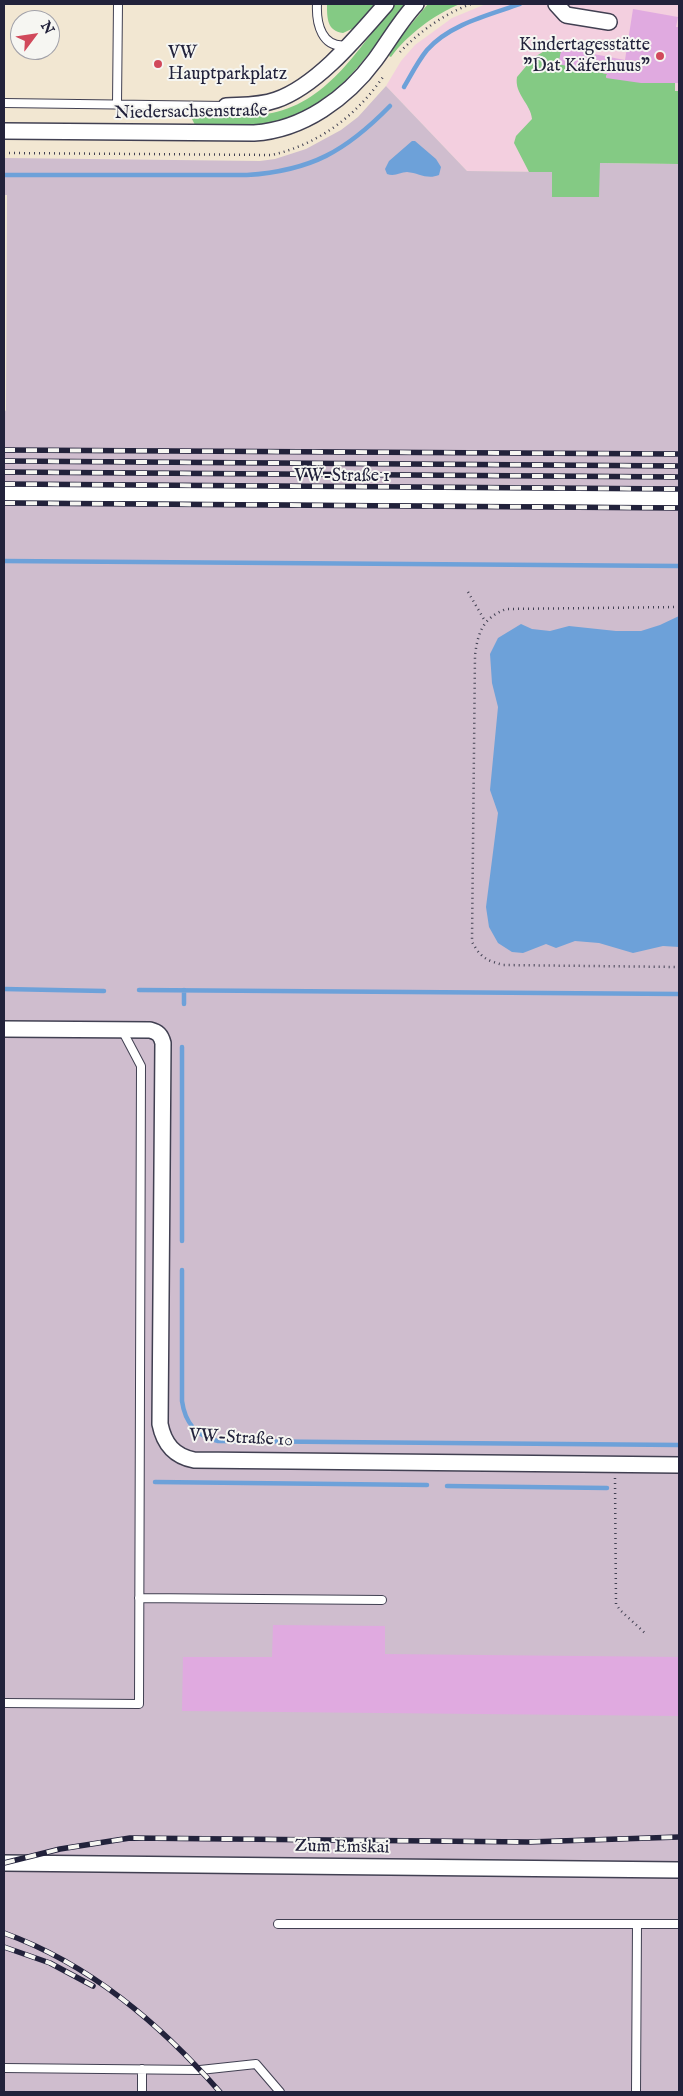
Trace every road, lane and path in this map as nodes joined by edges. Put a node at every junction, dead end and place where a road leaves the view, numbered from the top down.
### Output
1 (118, 4) edge
2 (317, 4) edge
3 (386, 4) edge
4 (416, 4) edge
5 (556, 4) edge
6 (609, 22) dead end
7 (347, 45) junction
8 (4, 103) edge
9 (117, 104) junction
10 (226, 106) joint
11 (4, 131) edge
12 (4, 493) edge
13 (679, 498) edge
14 (468, 592) dead end
15 (679, 607) edge
16 (486, 621) junction
17 (679, 966) edge
18 (4, 1029) edge
19 (122, 1030) junction
20 (615, 1464) junction
21 (679, 1465) edge
22 (139, 1598) junction
23 (382, 1600) dead end
24 (646, 1634) dead end
25 (4, 1703) edge
26 (4, 1863) edge
27 (679, 1870) edge
28 (278, 1924) dead end
29 (637, 1924) junction
30 (679, 1924) edge
31 (4, 2068) edge
32 (142, 2069) junction
33 (142, 2092) edge
34 (280, 2092) edge
35 (636, 2092) edge

1 - 9 lane
2 - 7 lane
3 - 7 street, Niedersachsenstraße
4 - 11 street, Niedersachsenstraße
5 - 6 street
7 - 10 street, Niedersachsenstraße
8 - 9 lane, Niedersachsenstraße
9 - 10 lane, Niedersachsenstraße
12 - 13 street, VW-Straße 1
14 - 16 path
15 - 16 path
16 - 17 path
18 - 19 street
19 - 20 street, VW-Straße 10
19 - 22 lane
20 - 21 street, VW-Straße 10
20 - 24 path
22 - 23 lane
22 - 25 lane
26 - 27 street, Zum Emskai
28 - 29 lane
29 - 30 lane
29 - 35 lane
31 - 32 lane
32 - 33 lane
32 - 34 lane

